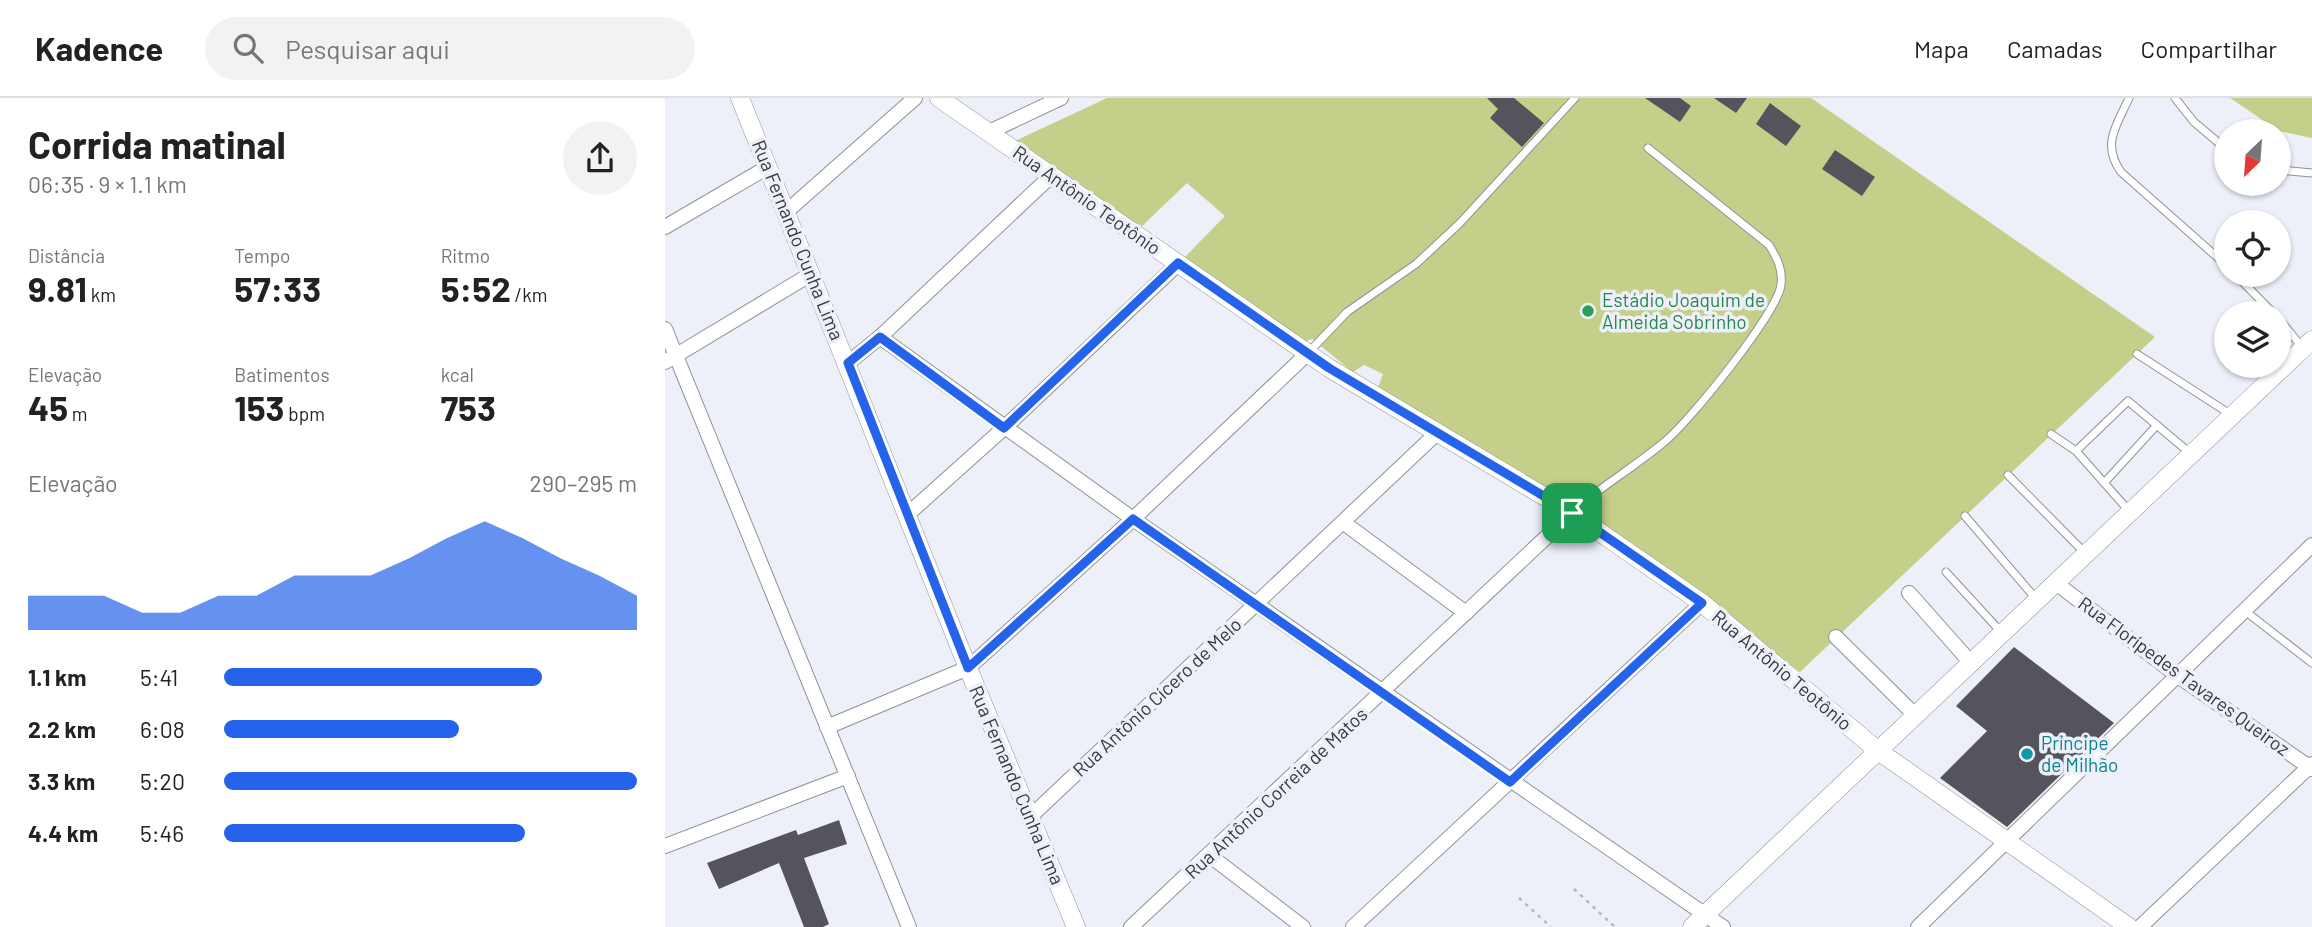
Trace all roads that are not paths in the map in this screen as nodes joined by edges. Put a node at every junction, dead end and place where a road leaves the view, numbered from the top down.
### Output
1 (740, 98) edge
2 (915, 98) edge
3 (939, 98) edge
4 (1061, 98) edge
5 (1575, 98) edge
6 (2129, 98) edge
7 (2175, 98) edge
8 (989, 132) junction
9 (2214, 139) edge
10 (1647, 148) dead end
11 (768, 167) junction
12 (2291, 171) edge
13 (2312, 173) edge
14 (1052, 175) junction
15 (786, 212) junction
16 (665, 227) edge
17 (2214, 254) edge
18 (1178, 263) junction
19 (811, 274) junction
20 (2248, 287) edge
21 (2261, 301) edge
22 (665, 328) edge
23 (2291, 331) edge
24 (880, 337) junction
25 (2309, 348) edge
26 (1308, 353) junction
27 (2137, 354) dead end
28 (671, 359) edge
29 (848, 363) junction
30 (2231, 415) junction
31 (2157, 425) junction
32 (1004, 428) junction
33 (1437, 433) junction
34 (2051, 434) dead end
35 (2076, 451) junction
36 (2191, 454) junction
37 (2008, 475) dead end
38 (2104, 483) junction
39 (2131, 512) junction
40 (1572, 513) junction
41 (908, 514) junction
42 (1965, 516) dead end
43 (1133, 519) junction
44 (1344, 523) junction
45 (2310, 551) edge
46 (2086, 554) junction
47 (1945, 572) dead end
48 (2056, 583) junction
49 (1909, 593) dead end
50 (2038, 601) junction
51 (1258, 603) junction
52 (1702, 603) junction
53 (2245, 610) junction
54 (1466, 613) junction
55 (2003, 633) junction
56 (1836, 637) dead end
57 (2312, 663) edge
58 (1972, 664) junction
59 (968, 668) junction
60 (2178, 676) junction
61 (1384, 692) junction
62 (1916, 716) junction
63 (827, 727) junction
64 (1877, 750) junction
65 (2311, 766) edge
66 (848, 776) junction
67 (1510, 782) junction
68 (1030, 817) junction
69 (2008, 843) junction
70 (665, 846) edge
71 (1209, 855) junction
72 (1699, 921) edge
73 (909, 927) edge
74 (1076, 927) edge
75 (1131, 927) edge
76 (1303, 927) edge
77 (1353, 927) edge
78 (1723, 927) edge
79 (1918, 927) edge
80 (2129, 927) edge
81 (2140, 927) edge

1 - 11 street, Rua Fernando Cunha Lima
2 - 15 street
3 - 8 street, Rua Antônio Teotônio
4 - 8 street
5 - 26 lane
6 - 17 lane
7 - 9 lane
8 - 14 street, Rua Antônio Teotônio
10 - 40 lane
11 - 15 street, Rua Fernando Cunha Lima
11 - 16 street
12 - 13 lane
14 - 18 street, Rua Antônio Teotônio
14 - 24 street
15 - 19 street, Rua Fernando Cunha Lima
18 - 26 street, Rua Antônio Teotônio
18 - 32 street
19 - 28 street
19 - 29 street, Rua Fernando Cunha Lima
20 - 21 lane
22 - 28 street
23 - 25 lane
24 - 29 street
24 - 32 street
25 - 30 street
26 - 33 street, Rua Antônio Teotônio
26 - 43 street
27 - 30 lane
28 - 63 street
29 - 41 street, Rua Fernando Cunha Lima
30 - 36 street
31 - 35 lane
31 - 36 lane
31 - 38 lane
32 - 41 street
32 - 43 street
33 - 40 street, Rua Antônio Teotônio
33 - 44 street, Rua Antônio Cícero de Melo
34 - 35 lane
35 - 38 lane
36 - 39 street
37 - 46 lane
38 - 39 lane
39 - 46 street
40 - 52 street, Rua Antônio Teotônio
40 - 54 street, Rua Antônio Correia de Matos
41 - 59 street, Rua Fernando Cunha Lima
42 - 50 lane
43 - 51 street
43 - 59 street
44 - 51 street, Rua Antônio Cícero de Melo
44 - 54 street
45 - 53 street
46 - 48 street
47 - 55 lane
48 - 50 street
48 - 60 street, Rua Florípedes Tavares Queiroz
49 - 58 street
50 - 55 street
51 - 61 street
51 - 68 street, Rua Antônio Cícero de Melo
52 - 64 street, Rua Antônio Teotônio
52 - 67 street
53 - 57 lane
53 - 60 street
54 - 61 street, Rua Antônio Correia de Matos
55 - 58 street
56 - 62 street
58 - 62 street
59 - 63 street
59 - 68 street, Rua Fernando Cunha Lima
60 - 65 street, Rua Florípedes Tavares Queiroz
60 - 69 street
61 - 67 street
61 - 71 street, Rua Antônio Correia de Matos
62 - 64 street
63 - 66 street
64 - 69 street, Rua Antônio Teotônio
64 - 72 street
65 - 81 street
66 - 70 street
66 - 73 street
67 - 72 street
67 - 77 street
68 - 74 street, Rua Fernando Cunha Lima
69 - 79 street
69 - 80 street, Rua Antônio Teotônio
71 - 75 street, Rua Antônio Correia de Matos
71 - 76 street
72 - 78 street

